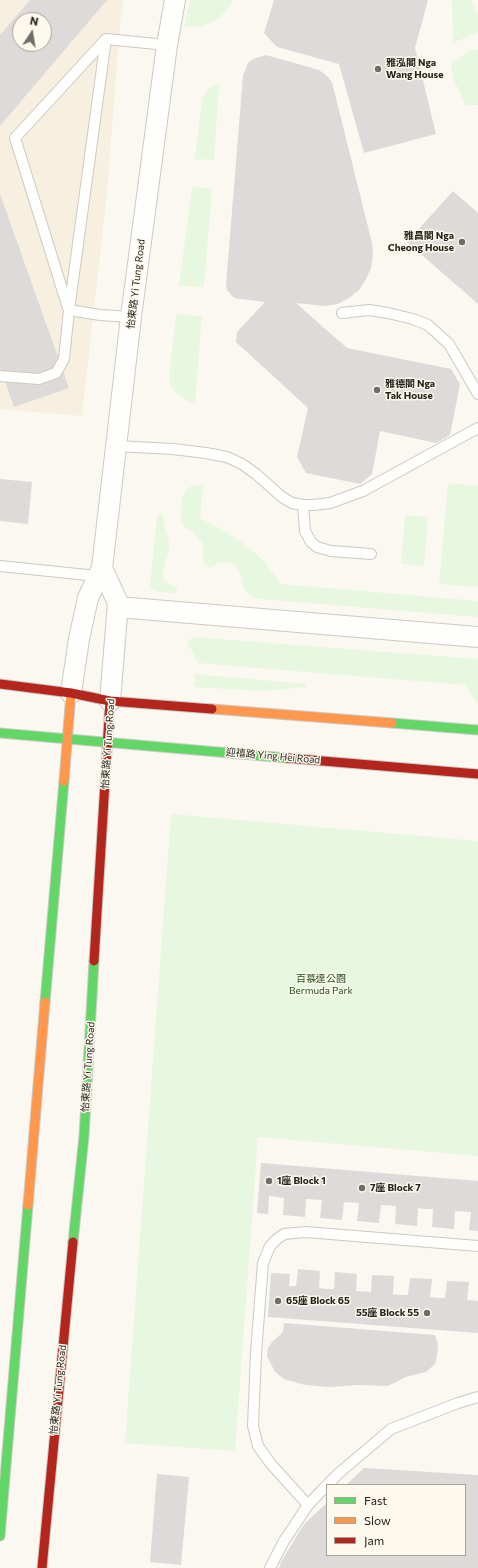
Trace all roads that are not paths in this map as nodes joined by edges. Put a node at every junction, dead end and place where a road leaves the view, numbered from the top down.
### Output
1 (175, 0) edge
2 (106, 39) junction
3 (167, 45) junction
4 (69, 310) junction
5 (342, 313) dead end
6 (131, 317) junction
7 (0, 376) edge
8 (478, 394) edge
9 (478, 428) edge
10 (116, 446) junction
11 (303, 505) junction
12 (371, 554) dead end
13 (0, 566) edge
14 (100, 572) junction
15 (118, 607) junction
16 (478, 637) edge
17 (0, 684) edge
18 (71, 693) junction
19 (110, 701) junction
20 (478, 730) edge
21 (0, 733) edge
22 (68, 740) junction
23 (107, 743) junction
24 (478, 774) edge
25 (478, 1246) edge
26 (478, 1397) edge
27 (328, 1484) edge
28 (326, 1486) edge
29 (308, 1505) junction
30 (0, 1536) edge
31 (42, 1568) edge
32 (270, 1568) edge

1 - 3 street, 怡東路 Yi Tung Road
2 - 3 lane
2 - 4 lane
2 - 4 lane
3 - 6 street, 怡東路 Yi Tung Road
4 - 6 lane
4 - 7 lane
5 - 8 lane
6 - 10 street, 怡東路 Yi Tung Road
9 - 11 lane
10 - 11 lane
10 - 14 street, 怡東路 Yi Tung Road
11 - 12 lane
13 - 14 lane
14 - 15 street, 怡東路 Yi Tung Road
14 - 18 street, 怡東路 Yi Tung Road
15 - 16 street
15 - 19 street, 怡東路 Yi Tung Road
17 - 18 main road
18 - 19 main road
18 - 22 main road, 怡東路 Yi Tung Road
19 - 20 main road
19 - 23 main road, 怡東路 Yi Tung Road
21 - 22 main road, 迎禧路 Ying Hei Road
22 - 23 main road, 迎禧路 Ying Hei Road
22 - 30 main road, 怡東路 Yi Tung Road
23 - 24 main road, 迎禧路 Ying Hei Road
23 - 31 main road, 怡東路 Yi Tung Road
25 - 29 lane
26 - 27 lane
28 - 29 lane
29 - 32 lane

